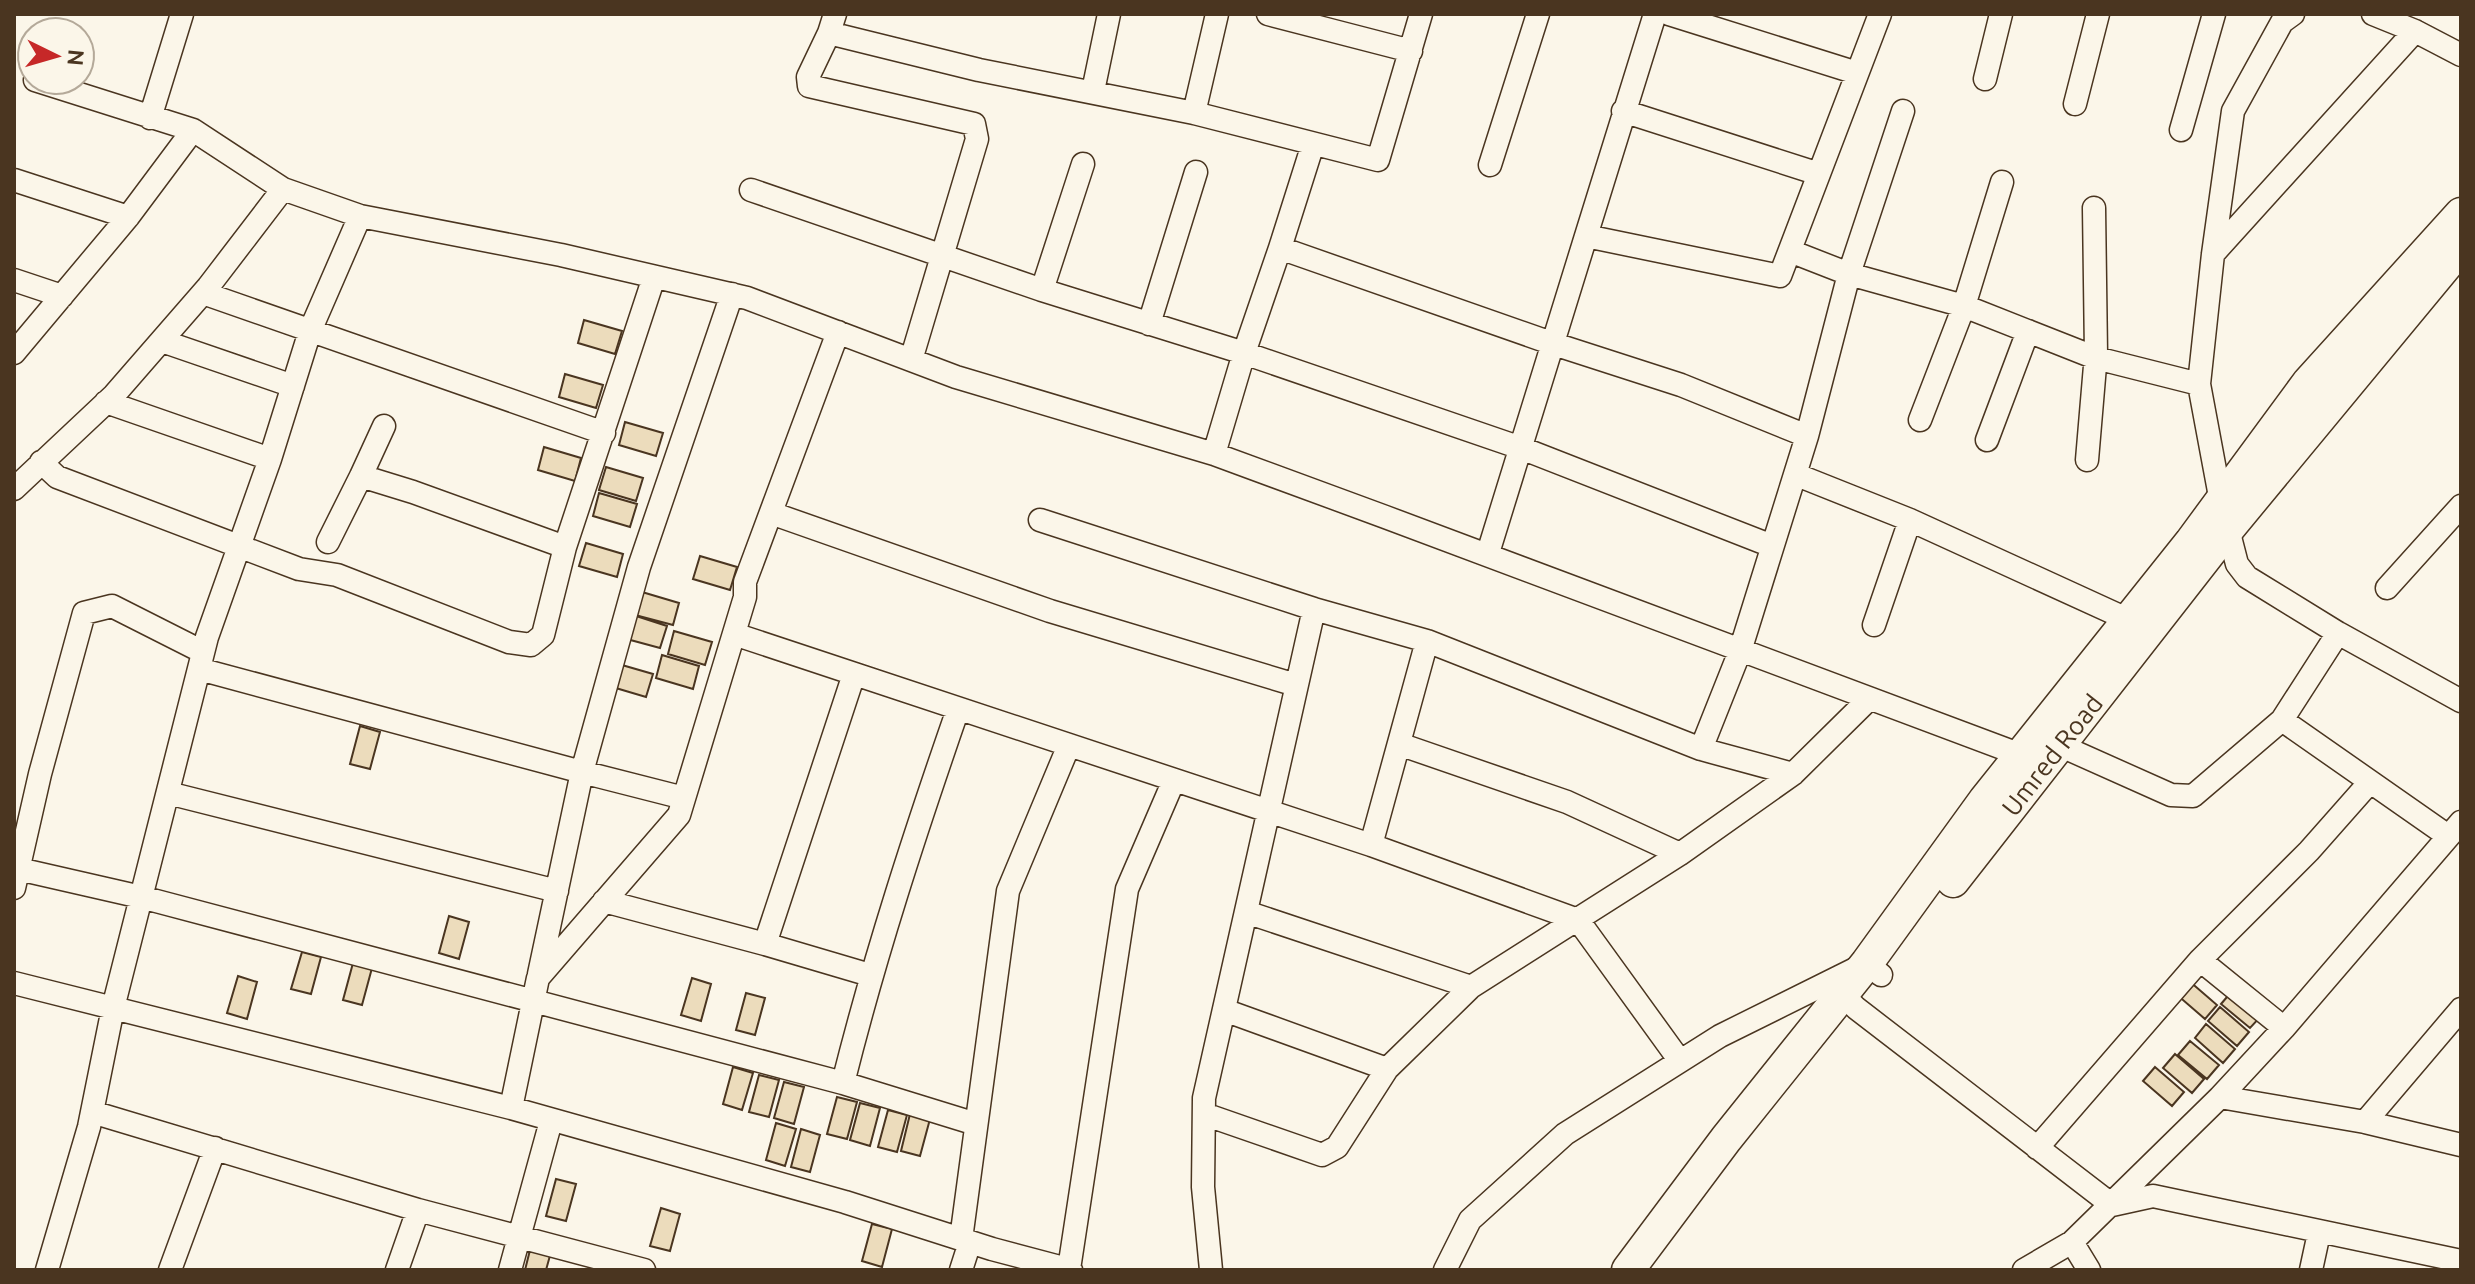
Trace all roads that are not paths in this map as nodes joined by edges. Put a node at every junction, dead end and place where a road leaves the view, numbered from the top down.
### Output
1 (182, 14) edge
2 (1109, 14) edge
3 (1217, 14) edge
4 (1268, 14) edge
5 (1421, 14) edge
6 (1538, 14) edge
7 (1655, 14) edge
8 (1669, 14) edge
9 (1880, 14) edge
10 (2001, 14) edge
11 (2098, 14) edge
12 (2214, 14) edge
13 (2293, 14) edge
14 (2373, 14) edge
15 (832, 23) edge
16 (2415, 31) junction
17 (1411, 51) junction
18 (2461, 55) edge
19 (1857, 73) junction
20 (1985, 79) dead end
21 (1093, 91) junction
22 (82, 96) edge
23 (2075, 104) dead end
24 (1623, 111) junction
25 (1903, 111) dead end
26 (1194, 113) junction
27 (150, 118) junction
28 (193, 130) junction
29 (2181, 130) dead end
30 (1313, 144) junction
31 (1083, 164) dead end
32 (1490, 165) dead end
33 (1196, 172) dead end
34 (1819, 174) junction
35 (14, 180) edge
36 (2002, 182) dead end
37 (283, 189) junction
38 (751, 190) dead end
39 (2094, 208) dead end
40 (2461, 214) edge
41 (360, 216) junction
42 (128, 217) junction
43 (1586, 236) junction
44 (2461, 247) edge
45 (1280, 248) junction
46 (1790, 251) junction
47 (2213, 254) junction
48 (944, 255) junction
49 (1849, 274) junction
50 (654, 277) junction
51 (14, 280) edge
52 (1042, 290) junction
53 (203, 293) junction
54 (732, 294) junction
55 (62, 296) junction
56 (1964, 306) junction
57 (1149, 324) junction
58 (310, 331) junction
59 (2028, 331) junction
60 (838, 332) junction
61 (162, 341) junction
62 (1554, 344) junction
63 (14, 353) edge
64 (1244, 353) junction
65 (2096, 358) junction
66 (911, 360) junction
67 (2199, 384) junction
68 (293, 386) junction
69 (106, 402) junction
70 (1920, 420) dead end
71 (384, 426) dead end
72 (604, 433) junction
73 (1807, 436) junction
74 (1987, 440) dead end
75 (1521, 448) junction
76 (1214, 454) junction
77 (270, 459) junction
78 (2087, 460) dead end
79 (41, 462) junction
80 (1797, 475) junction
81 (361, 476) junction
82 (14, 489) edge
83 (2461, 506) edge
84 (771, 513) junction
85 (2224, 516) junction
86 (1040, 520) dead end
87 (1910, 520) junction
88 (328, 542) dead end
89 (240, 544) junction
90 (1772, 546) junction
91 (565, 547) junction
92 (1488, 553) junction
93 (2387, 588) dead end
94 (1314, 609) junction
95 (2129, 620) junction
96 (1874, 625) dead end
97 (2338, 633) junction
98 (734, 634) junction
99 (1427, 641) junction
100 (1740, 651) junction
101 (201, 661) junction
102 (854, 674) junction
103 (1296, 685) junction
104 (1869, 699) junction
105 (2461, 701) edge
106 (958, 709) junction
107 (2282, 720) junction
108 (1399, 744) junction
109 (1069, 745) junction
110 (2059, 745) junction
111 (1701, 749) junction
112 (2021, 755) junction
113 (582, 772) junction
114 (1793, 774) junction
115 (1174, 780) junction
116 (2370, 782) junction
117 (168, 793) junction
118 (684, 798) junction
119 (1268, 811) junction
120 (2454, 829) edge
121 (1371, 845) junction
122 (1680, 854) junction
123 (15, 875) edge
124 (557, 891) junction
125 (141, 897) junction
126 (604, 901) junction
127 (1246, 912) junction
128 (1578, 920) junction
129 (765, 944) junction
130 (2200, 960) junction
131 (1874, 969) junction
132 (870, 975) junction
133 (538, 978) junction
134 (14, 983) edge
135 (1471, 987) junction
136 (533, 1001) junction
137 (1849, 1001) junction
138 (113, 1008) junction
139 (1224, 1010) junction
140 (2457, 1019) edge
141 (2284, 1028) junction
142 (1680, 1061) junction
143 (1387, 1069) junction
144 (843, 1083) junction
145 (2220, 1097) junction
146 (511, 1108) junction
147 (92, 1112) junction
148 (1204, 1114) junction
149 (551, 1121) junction
150 (2365, 1122) junction
151 (976, 1124) junction
152 (2461, 1145) edge
153 (215, 1148) junction
154 (2037, 1148) junction
155 (2112, 1205) junction
156 (418, 1210) junction
157 (2319, 1233) junction
158 (519, 1237) junction
159 (965, 1241) junction
160 (2072, 1242) junction
161 (2461, 1261) edge
162 (2433, 1263) edge
163 (47, 1270) edge
164 (170, 1270) edge
165 (397, 1270) edge
166 (510, 1270) edge
167 (644, 1270) edge
168 (961, 1270) edge
169 (1070, 1270) edge
170 (1211, 1270) edge
171 (1445, 1270) edge
172 (1628, 1270) edge
173 (1651, 1270) edge
174 (2024, 1270) edge
175 (2089, 1270) edge
176 (2311, 1270) edge

1 - 27 street
2 - 21 street
3 - 26 street
4 - 17 street
5 - 17 street
6 - 32 street
7 - 24 street
8 - 19 street
9 - 19 street
10 - 20 street
11 - 23 street
12 - 29 street
13 - 47 street
14 - 16 street
15 - 21 street
15 - 48 street
16 - 18 street
16 - 47 street
17 - 30 street
19 - 34 street
21 - 26 street
22 - 27 street
24 - 34 street
24 - 43 street
25 - 49 street
26 - 30 street
27 - 28 street
28 - 37 street
28 - 42 street
30 - 45 street
31 - 52 street
33 - 57 street
34 - 46 street
35 - 42 street
36 - 56 street
37 - 41 street
37 - 53 street
38 - 48 street
39 - 65 street
40 - 85 highway
41 - 50 street
41 - 58 street
42 - 55 street
43 - 46 street
43 - 62 street
44 - 85 highway, Umred Road
45 - 62 street
45 - 64 street
46 - 49 street
47 - 67 street
48 - 52 street
48 - 66 street
49 - 56 street
49 - 73 street
50 - 54 street
50 - 72 street
51 - 55 street
52 - 57 street
53 - 58 street
53 - 61 street
54 - 60 street
54 - 113 street
55 - 63 street
56 - 59 street
56 - 70 street
57 - 64 street
58 - 68 street
58 - 72 street
59 - 65 street
59 - 74 street
60 - 66 street
60 - 84 street
61 - 68 street
61 - 69 street
62 - 73 street
62 - 75 street
64 - 75 street
64 - 76 street
65 - 67 street
65 - 78 street
66 - 76 street
67 - 85 street
68 - 77 street
69 - 77 street
69 - 79 street
71 - 81 street
72 - 91 street
73 - 80 street
75 - 90 street
75 - 92 street
76 - 92 street
77 - 89 street
79 - 82 street
79 - 89 street
80 - 87 street
80 - 90 street
81 - 88 street
81 - 91 street
83 - 93 street
84 - 98 street
84 - 103 street
85 - 95 highway
85 - 97 street
85 - 110 highway, Umred Road
86 - 94 street
87 - 95 street
87 - 96 street
89 - 91 street
89 - 101 street
90 - 100 street
92 - 100 street
94 - 99 street
94 - 103 street
95 - 112 highway
97 - 105 street
97 - 107 street
98 - 102 street
98 - 118 street
99 - 108 street
99 - 111 street
100 - 104 street
100 - 111 street
101 - 113 street
101 - 117 street
101 - 123 street
102 - 106 street
102 - 129 street
103 - 119 street
104 - 112 street
104 - 114 street
106 - 109 street
106 - 132 street
107 - 110 street
107 - 116 street
108 - 121 street
108 - 122 street
109 - 115 street
109 - 151 street
110 - 131 highway, Umred Road
111 - 114 street
112 - 131 highway
113 - 118 street
113 - 124 street
114 - 122 street
115 - 119 street
115 - 169 street
116 - 120 street
116 - 130 street
117 - 124 street
117 - 125 street
118 - 126 street
119 - 121 street
119 - 127 street
120 - 141 street
121 - 128 street
122 - 128 street
123 - 125 street
124 - 133 street
125 - 136 street
125 - 138 street
126 - 129 street
126 - 133 street
127 - 135 street
127 - 139 street
128 - 135 street
128 - 142 street
129 - 132 street
130 - 141 street
130 - 154 street
131 - 137 highway
131 - 142 street
132 - 144 street
133 - 136 street
134 - 138 street
135 - 143 street
136 - 144 street
136 - 146 street
137 - 154 street
137 - 172 highway
137 - 173 highway
138 - 146 street
138 - 147 street
139 - 143 street
139 - 148 street
140 - 150 street
141 - 145 street
142 - 171 street
143 - 148 street
144 - 151 street
145 - 150 street
145 - 155 street
146 - 149 street
147 - 153 street
147 - 163 street
148 - 170 street
149 - 158 street
149 - 159 street
150 - 152 street
151 - 159 street
153 - 156 street
153 - 164 street
154 - 155 street
155 - 157 street
155 - 160 street
156 - 158 street
156 - 165 street
157 - 162 street
157 - 176 street
158 - 166 street
158 - 167 street
159 - 168 street
159 - 169 street
160 - 174 street
160 - 175 street
161 - 162 street

